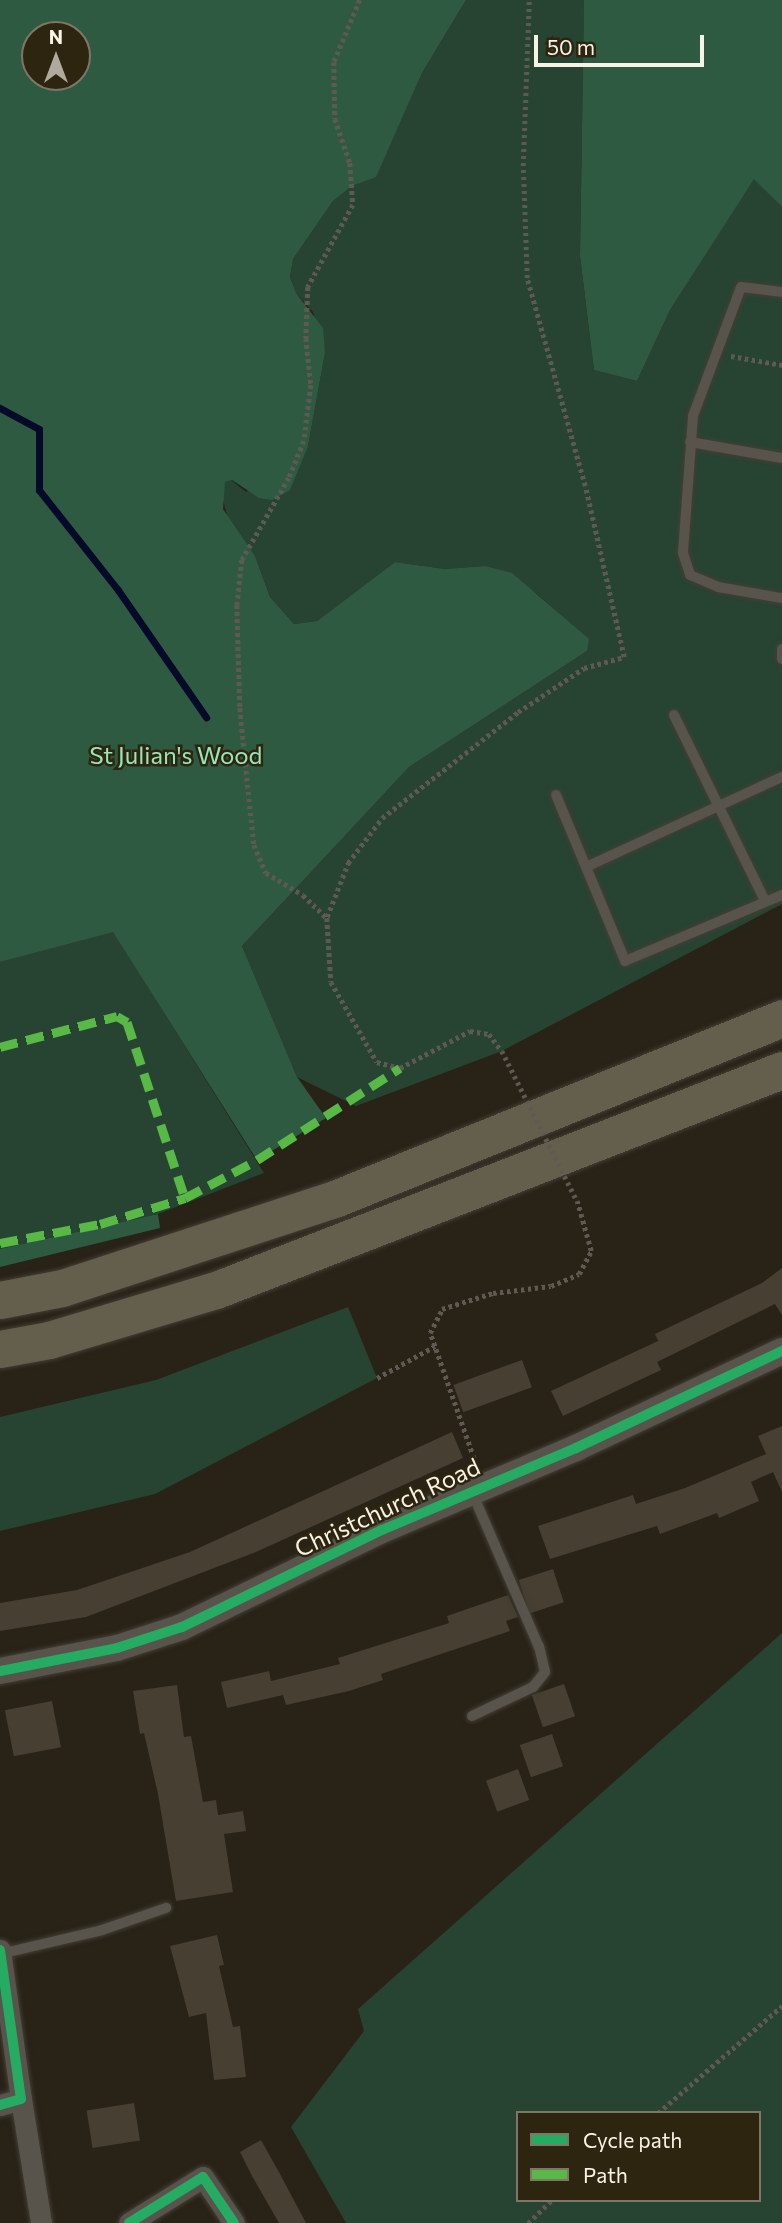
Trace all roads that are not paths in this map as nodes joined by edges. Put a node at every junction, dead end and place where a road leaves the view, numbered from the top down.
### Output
1 (782, 292) edge
2 (690, 442) junction
3 (782, 458) edge
4 (782, 598) edge
5 (782, 649) edge
6 (782, 660) edge
7 (674, 715) dead end
8 (782, 777) edge
9 (556, 795) dead end
10 (716, 806) junction
11 (586, 867) junction
12 (782, 895) edge
13 (764, 899) junction
14 (782, 1018) edge
15 (782, 1070) edge
16 (0, 1300) edge
17 (0, 1349) edge
18 (782, 1351) edge
19 (477, 1487) junction
20 (0, 1671) edge
21 (472, 1716) dead end
22 (166, 1908) dead end
23 (0, 1952) edge
24 (21, 2099) junction
25 (0, 2105) edge
26 (41, 2223) edge
27 (129, 2223) edge
28 (234, 2223) edge

1 - 2 lane
2 - 3 lane
2 - 4 lane
5 - 6 lane
7 - 10 lane
8 - 10 lane
9 - 11 lane
10 - 11 lane
10 - 13 lane
11 - 13 lane
12 - 13 lane
14 - 16 highway
15 - 17 highway
18 - 19 street, Christchurch Road
19 - 20 street, Christchurch Road
19 - 21 lane
22 - 23 lane
23 - 24 street
24 - 25 street
24 - 26 street
27 - 28 street

